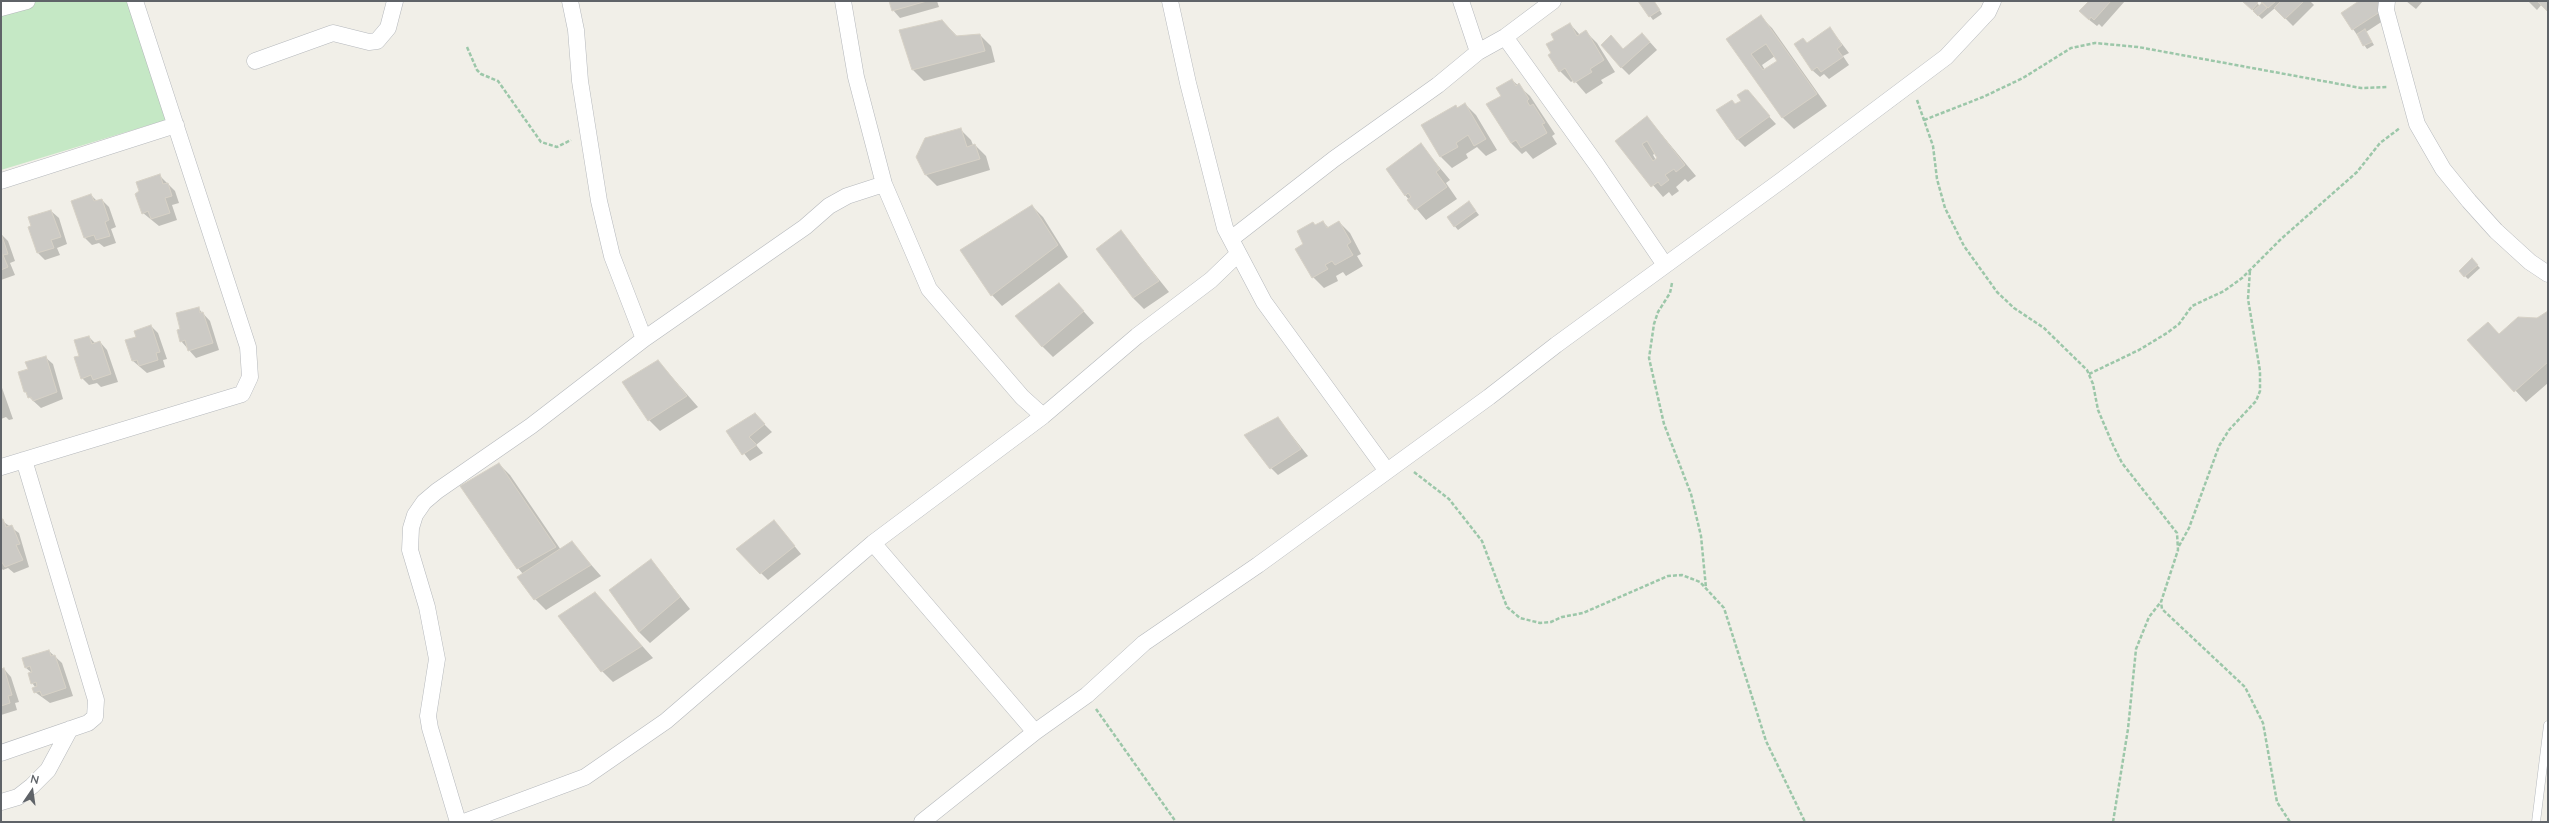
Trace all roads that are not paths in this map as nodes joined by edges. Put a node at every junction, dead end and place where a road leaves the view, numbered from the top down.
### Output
1 (27, 1) edge
2 (135, 1) edge
3 (395, 1) edge
4 (570, 1) edge
5 (843, 1) edge
6 (1170, 1) edge
7 (1461, 1) edge
8 (1553, 1) edge
9 (1993, 1) edge
10 (2387, 1) edge
11 (1, 8) edge
12 (1504, 37) junction
13 (1478, 52) junction
14 (255, 60) dead end
15 (176, 125) junction
16 (1, 181) edge
17 (884, 184) junction
18 (1231, 239) junction
19 (1238, 254) junction
20 (1666, 264) junction
21 (2548, 274) edge
22 (644, 339) junction
23 (1042, 416) junction
24 (24, 460) junction
25 (1, 467) edge
26 (1387, 471) junction
27 (873, 543) junction
28 (2548, 725) edge
29 (70, 729) junction
30 (1035, 732) junction
31 (1, 753) edge
32 (1, 802) edge
33 (458, 822) edge
34 (464, 822) edge
35 (922, 822) edge
36 (2536, 822) edge

1 - 11 street
2 - 15 street
3 - 14 street
4 - 22 street
5 - 17 street
6 - 18 street
7 - 13 street
8 - 12 street
9 - 20 street
10 - 21 street
12 - 13 street
12 - 20 street
13 - 18 street
15 - 16 street
15 - 24 street
17 - 22 street
17 - 23 street
18 - 19 street
19 - 23 street
19 - 26 street
20 - 26 street
22 - 33 street
23 - 27 street
24 - 25 street
24 - 29 street
26 - 30 street
27 - 30 street
27 - 34 street
28 - 36 lane
29 - 31 street
29 - 32 street
30 - 35 street

